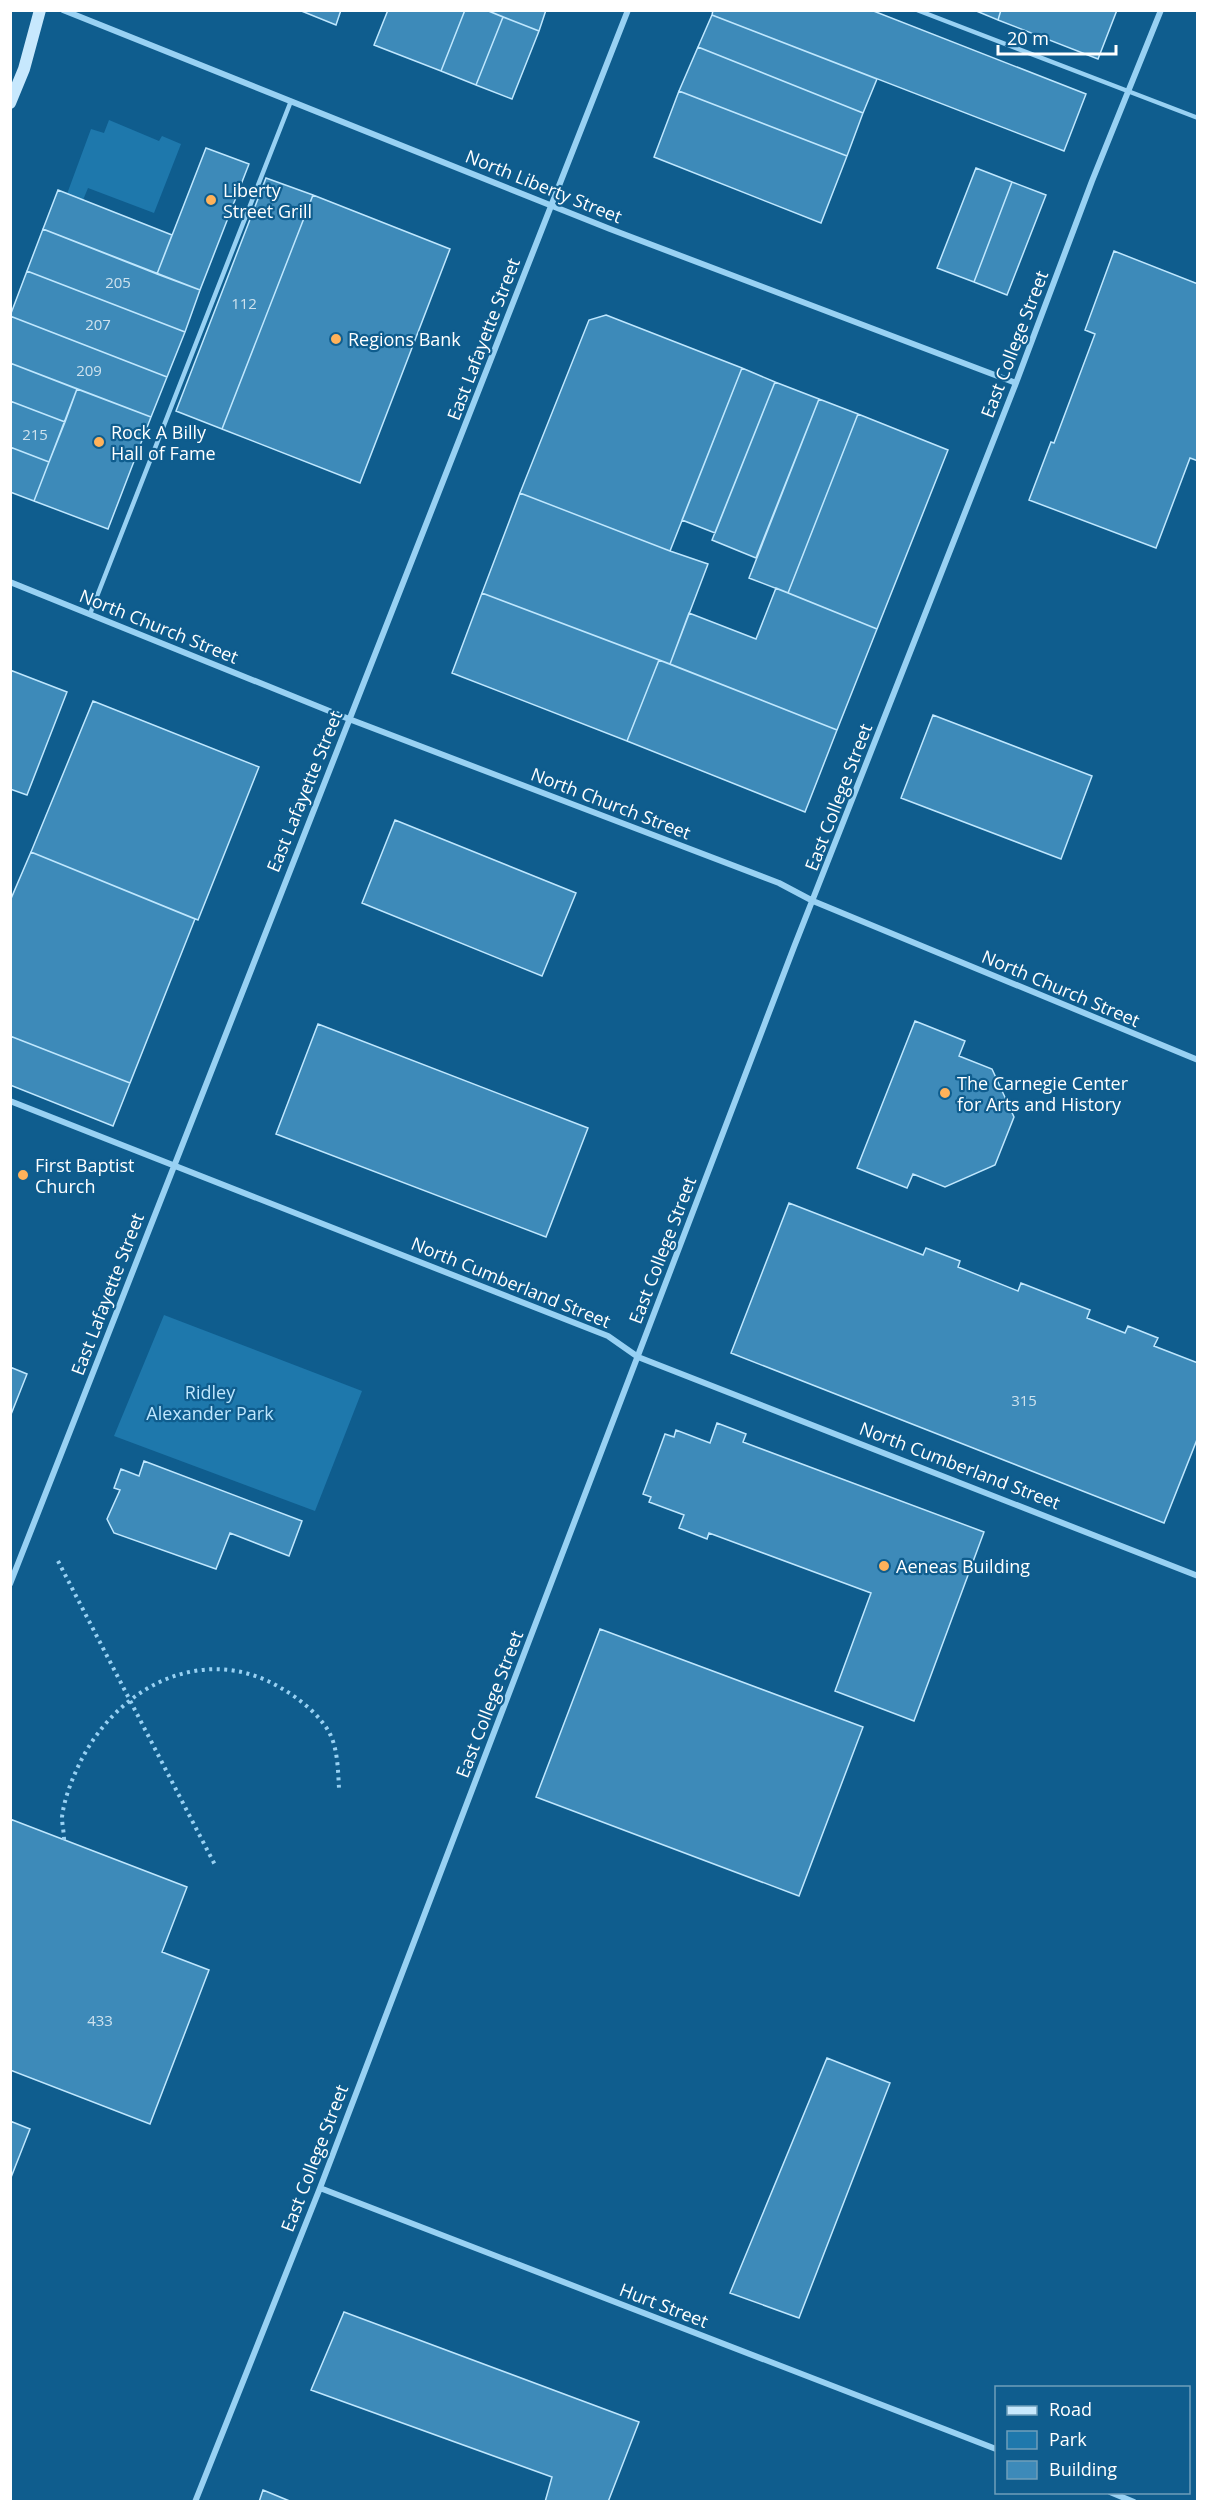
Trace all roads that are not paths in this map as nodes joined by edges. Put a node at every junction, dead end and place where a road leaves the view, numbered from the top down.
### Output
1 (40, 10) edge
2 (63, 10) edge
3 (628, 10) edge
4 (917, 10) edge
5 (1161, 10) edge
6 (1128, 92) junction
7 (291, 101) junction
8 (10, 103) edge
9 (1197, 118) edge
10 (552, 205) junction
11 (1016, 383) junction
12 (10, 582) edge
13 (90, 614) junction
14 (349, 719) junction
15 (813, 901) junction
16 (1197, 1060) edge
17 (10, 1101) edge
18 (173, 1165) junction
19 (638, 1357) junction
20 (1197, 1576) edge
21 (10, 1584) edge
22 (320, 2188) junction
23 (995, 2449) edge
24 (1113, 2494) edge
25 (195, 2502) edge
26 (1134, 2502) edge

1 - 8 main road
2 - 7 street, North Liberty Street
3 - 10 street, East Lafayette Street
4 - 6 lane
5 - 6 street, East College Street
6 - 9 lane
6 - 11 street, East College Street
7 - 10 street, North Liberty Street
7 - 13 lane
10 - 11 street, North Liberty Street
10 - 14 street, East Lafayette Street
11 - 15 street, East College Street
12 - 13 street, North Church Street
13 - 14 street, North Church Street
14 - 15 street, North Church Street
14 - 18 street, East Lafayette Street
15 - 16 street, North Church Street
15 - 19 street, East College Street
17 - 18 street, North Cumberland Street
18 - 19 street, North Cumberland Street
18 - 21 street, East Lafayette Street
19 - 20 street, North Cumberland Street
19 - 22 street, East College Street
22 - 23 street, Hurt Street
22 - 25 street, East College Street
24 - 26 street

